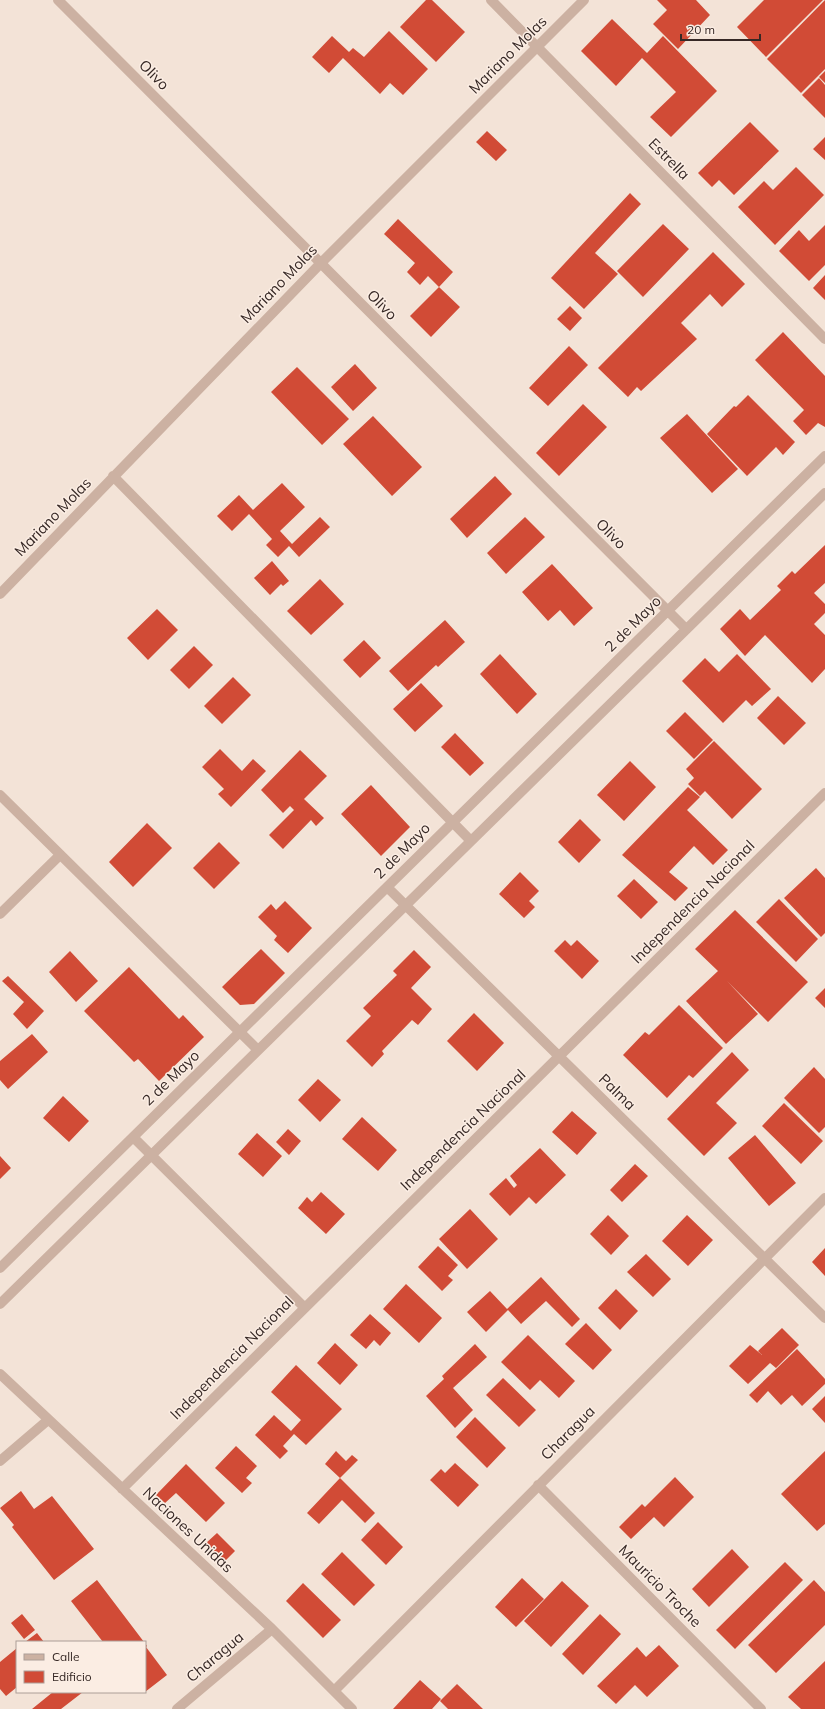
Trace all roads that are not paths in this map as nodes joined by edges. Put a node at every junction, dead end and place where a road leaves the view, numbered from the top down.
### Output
1 (58, 0) edge
2 (491, 0) edge
3 (584, 0) edge
4 (538, 47) junction
5 (320, 264) junction
6 (825, 339) edge
7 (825, 456) edge
8 (113, 476) junction
9 (825, 493) edge
10 (0, 594) edge
11 (667, 611) junction
12 (686, 629) junction
13 (825, 793) edge
14 (0, 795) edge
15 (452, 822) junction
16 (471, 841) junction
17 (60, 855) junction
18 (387, 887) junction
19 (406, 905) junction
20 (0, 914) edge
21 (240, 1032) junction
22 (258, 1050) junction
23 (560, 1056) junction
24 (133, 1137) junction
25 (151, 1155) junction
26 (825, 1198) edge
27 (765, 1258) junction
28 (0, 1268) edge
29 (0, 1304) edge
30 (304, 1307) junction
31 (825, 1318) edge
32 (0, 1374) edge
33 (48, 1420) junction
34 (0, 1461) edge
35 (538, 1485) junction
36 (122, 1489) junction
37 (272, 1629) junction
38 (334, 1691) junction
39 (177, 1709) edge
40 (352, 1709) edge
41 (762, 1709) edge

1 - 5 street, Olivo
2 - 4 street, Estrella
3 - 4 street, Mariano Molas
4 - 5 street, Mariano Molas
4 - 6 street, Estrella
5 - 8 street, Mariano Molas
5 - 11 street, Olivo
7 - 11 street, 2 de Mayo
8 - 10 street, Mariano Molas
8 - 15 street
9 - 12 street
11 - 12 street, Olivo
11 - 15 street, 2 de Mayo
12 - 16 street
13 - 23 street, Independencia Nacional
14 - 17 street
15 - 16 street
15 - 18 street, 2 de Mayo
16 - 19 street
17 - 20 street
17 - 21 street
18 - 19 street, Palma
18 - 21 street, 2 de Mayo
19 - 22 street
19 - 23 street, Palma
21 - 22 street
21 - 24 street, 2 de Mayo
22 - 25 street
23 - 27 street, Palma
23 - 30 street, Independencia Nacional
24 - 25 street
24 - 28 street, 2 de Mayo
25 - 29 street
25 - 30 street
26 - 27 street, Charagua
27 - 31 street, Palma
27 - 35 street, Charagua
30 - 36 street, Independencia Nacional
32 - 33 street, Naciones Unidas
33 - 34 street
33 - 36 street, Naciones Unidas
35 - 38 street, Charagua
35 - 41 street, Mauricio Troche
36 - 37 street, Naciones Unidas
37 - 38 street, Naciones Unidas
37 - 39 street, Charagua
38 - 40 street, Naciones Unidas

